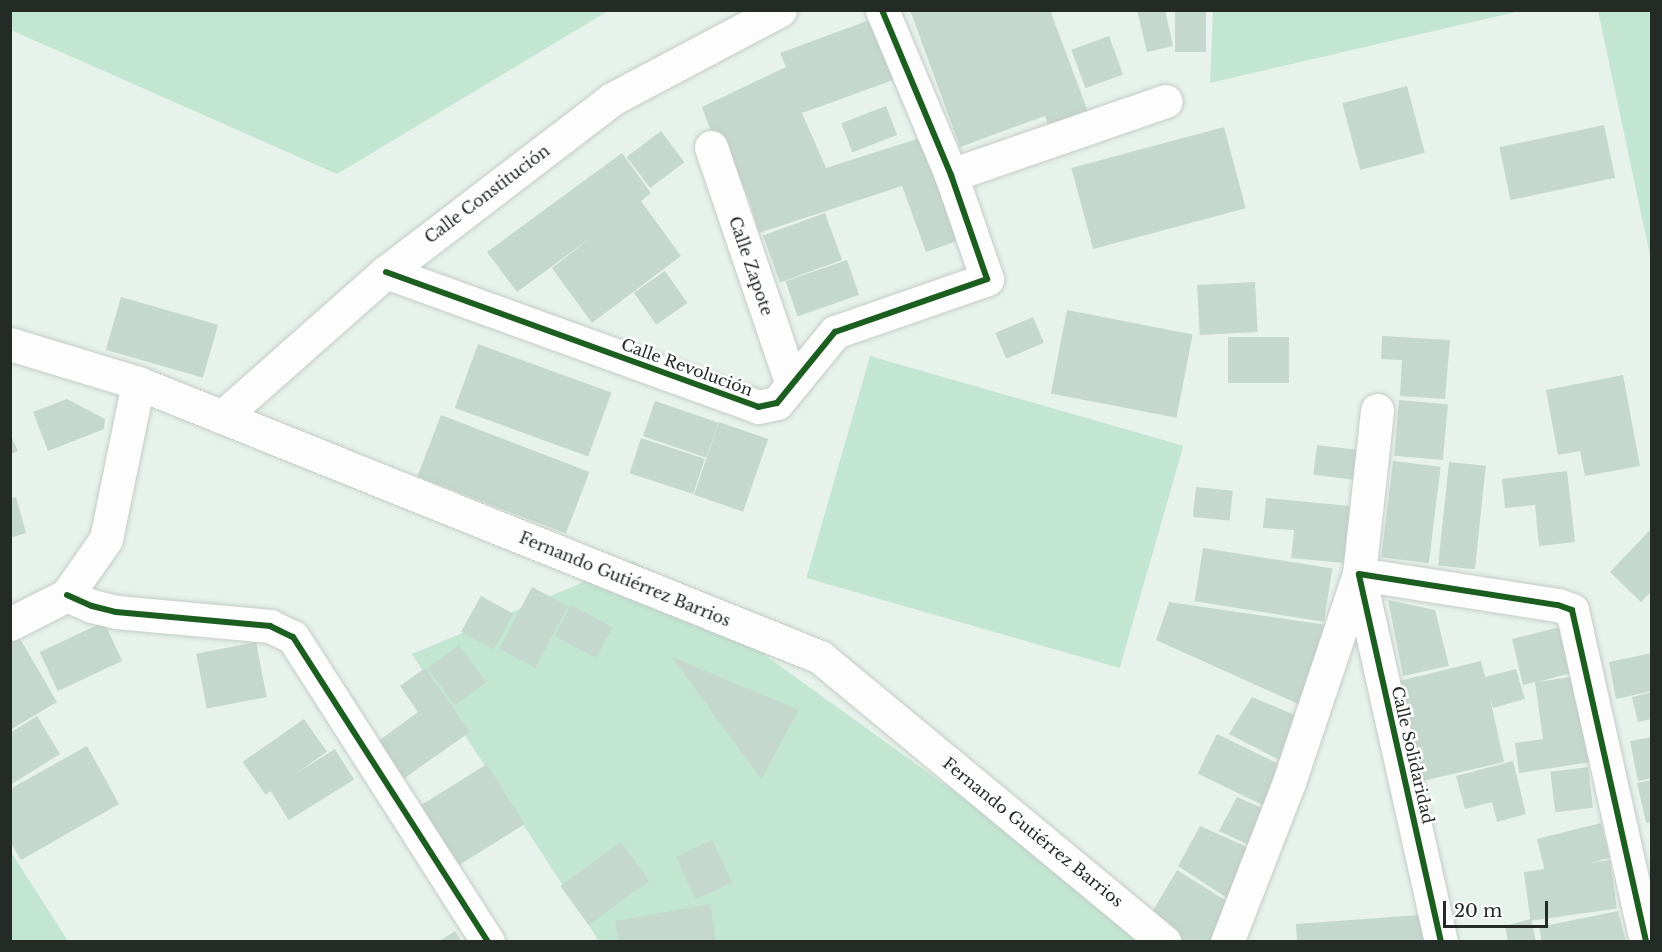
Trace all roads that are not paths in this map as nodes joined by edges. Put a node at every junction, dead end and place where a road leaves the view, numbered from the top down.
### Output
1 (780, 10) edge
2 (882, 10) edge
3 (1166, 101) dead end
4 (711, 147) dead end
5 (951, 175) junction
6 (386, 272) junction
7 (10, 344) edge
8 (138, 383) junction
9 (792, 386) junction
10 (1377, 410) dead end
11 (222, 417) junction
12 (1359, 574) junction
13 (67, 595) junction
14 (10, 624) edge
15 (488, 942) edge
16 (1165, 942) edge
17 (1227, 942) edge
18 (1441, 942) edge
19 (1646, 942) edge

1 - 6 street, Calle Constitución
2 - 5 street
3 - 5 street
4 - 9 street, Calle Zapote
5 - 9 street, Calle Revolución
6 - 9 street, Calle Revolución
6 - 11 street, Calle Constitución
7 - 8 street, Fernando Gutiérrez Barrios
8 - 11 street, Fernando Gutiérrez Barrios
8 - 13 street
10 - 12 street
11 - 16 street, Fernando Gutiérrez Barrios
12 - 17 street
12 - 18 street, Calle Solidaridad
12 - 19 street
13 - 14 street
13 - 15 street

